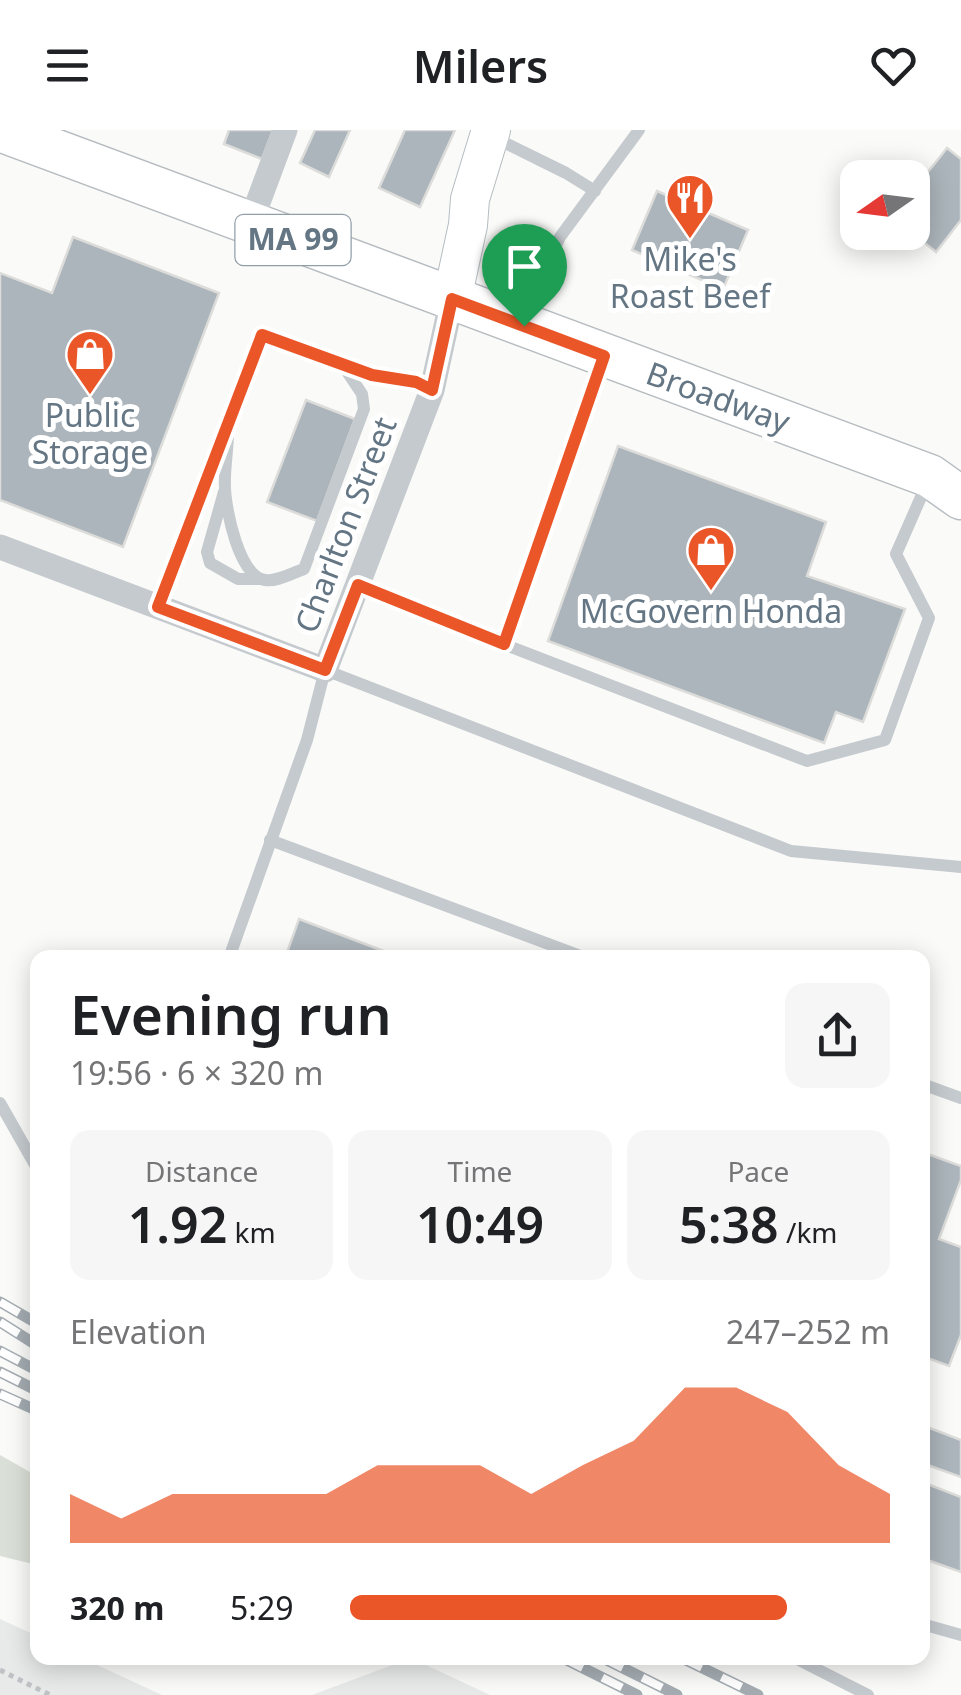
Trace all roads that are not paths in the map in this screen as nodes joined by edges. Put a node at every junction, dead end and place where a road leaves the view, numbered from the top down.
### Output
1 (0, 130) edge
2 (285, 130) edge
3 (639, 130) edge
4 (490, 133) edge
5 (594, 191) junction
6 (250, 224) junction
7 (452, 299) junction
8 (524, 326) junction
9 (604, 356) junction
10 (342, 364) junction
11 (432, 390) junction
12 (229, 420) junction
13 (951, 484) edge
14 (225, 490) junction
15 (0, 547) edge
16 (260, 579) junction
17 (358, 585) junction
18 (158, 607) junction
19 (504, 644) junction
20 (325, 670) junction
21 (270, 840) junction
22 (961, 866) edge
23 (232, 950) edge
24 (565, 950) edge
25 (930, 1087) edge
26 (961, 1098) edge
27 (0, 1103) edge
28 (30, 1156) edge
29 (930, 1626) edge
30 (961, 1635) edge
31 (809, 1665) edge
32 (868, 1695) edge

1 - 6 main road, Broadway / MA 99
2 - 6 street
3 - 5 lane
4 - 5 lane
4 - 7 main road
5 - 8 lane
6 - 7 main road, Broadway / MA 99
7 - 8 main road, Broadway / MA 99
7 - 11 street, Charlton Street
8 - 9 main road, Broadway / MA 99
9 - 13 main road, Broadway / MA 99
9 - 19 lane
10 - 11 lane
10 - 12 lane
10 - 16 lane
11 - 17 street, Charlton Street
12 - 14 lane
12 - 18 lane
13 - 19 lane
14 - 16 lane
14 - 16 lane
15 - 18 street, Charlton Street
17 - 19 lane
17 - 20 street, Charlton Street
18 - 20 street, Charlton Street
20 - 21 lane
20 - 22 lane
21 - 23 lane
21 - 24 lane
25 - 26 lane
27 - 28 lane
29 - 30 lane
31 - 32 lane

